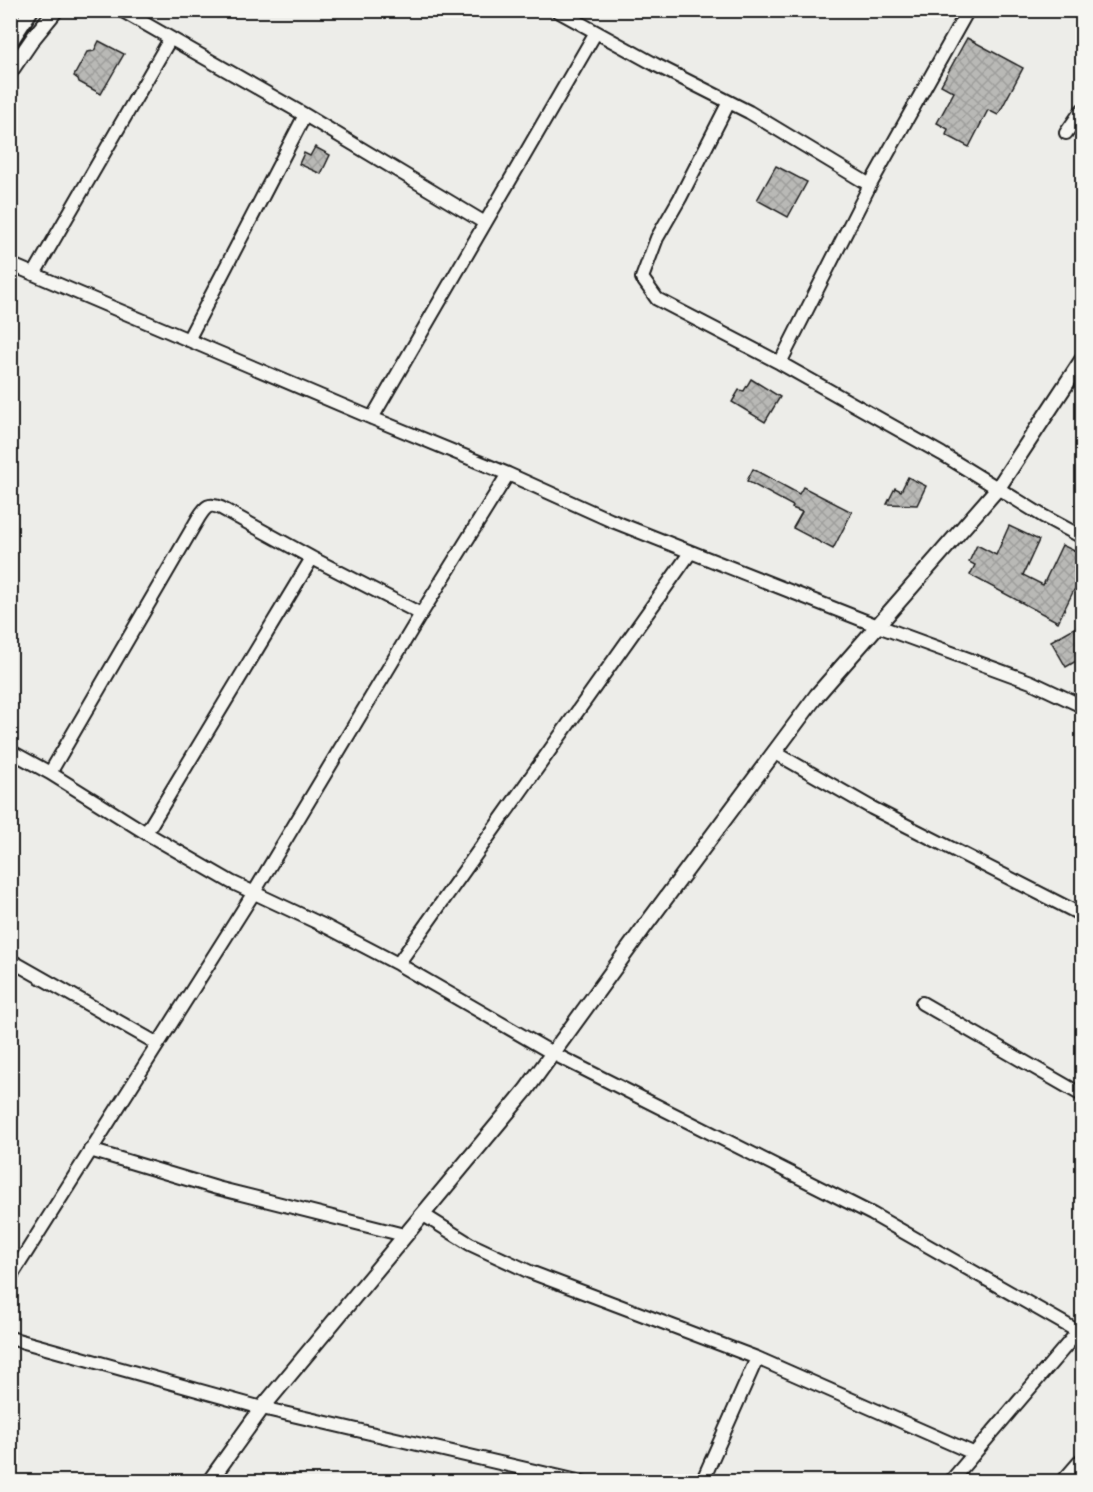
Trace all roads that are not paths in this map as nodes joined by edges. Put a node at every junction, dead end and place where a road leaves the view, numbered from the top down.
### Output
1 (31, 10) edge
2 (56, 10) edge
3 (121, 10) edge
4 (556, 10) edge
5 (968, 10) edge
6 (596, 32) junction
7 (170, 39) junction
8 (10, 42) edge
9 (10, 72) edge
10 (729, 102) junction
11 (1083, 110) edge
12 (305, 115) junction
13 (1066, 133) dead end
14 (870, 185) junction
15 (485, 223) junction
16 (10, 264) edge
17 (34, 274) junction
18 (188, 340) junction
19 (1083, 360) edge
20 (780, 363) junction
21 (372, 418) junction
22 (508, 474) junction
23 (998, 488) junction
24 (1083, 537) edge
25 (690, 553) junction
26 (312, 558) junction
27 (421, 614) junction
28 (878, 626) junction
29 (1083, 706) edge
30 (10, 751) edge
31 (774, 752) junction
32 (50, 773) junction
33 (146, 833) junction
34 (253, 894) junction
35 (1083, 915) edge
36 (10, 960) edge
37 (398, 964) junction
38 (921, 1003) dead end
39 (158, 1044) junction
40 (554, 1054) junction
41 (1083, 1095) edge
42 (90, 1150) junction
43 (422, 1214) junction
44 (404, 1235) junction
45 (10, 1278) edge
46 (1081, 1329) edge
47 (10, 1338) edge
48 (757, 1358) junction
49 (262, 1408) junction
50 (973, 1453) junction
51 (1083, 1459) edge
52 (209, 1482) edge
53 (582, 1482) edge
54 (702, 1482) edge
55 (950, 1482) edge
56 (1062, 1482) edge

1 - 8 street
2 - 9 street
3 - 7 street
4 - 6 street
5 - 14 street
6 - 10 street
6 - 15 street
7 - 12 street
7 - 17 street
10 - 14 street
10 - 20 street
11 - 13 street
12 - 15 street
12 - 18 street
14 - 20 street
15 - 21 street
16 - 17 street
17 - 18 street
18 - 21 street
19 - 23 street
20 - 23 street
21 - 22 street
22 - 25 street
22 - 27 street
23 - 24 street
23 - 28 street
25 - 28 street
25 - 37 street
26 - 27 street
26 - 32 street
26 - 33 street
27 - 34 street
28 - 29 street
28 - 31 street
30 - 32 street
31 - 35 street
31 - 40 street
32 - 33 street
33 - 34 street
34 - 37 street
34 - 39 street
36 - 39 street
37 - 40 street
38 - 41 street
39 - 42 street
40 - 43 street
40 - 46 street
42 - 44 street
42 - 45 street
43 - 44 street
43 - 48 street
44 - 49 street
46 - 50 street
47 - 49 street
48 - 50 street
48 - 54 street
49 - 52 street
49 - 53 street
50 - 55 street
51 - 56 street

